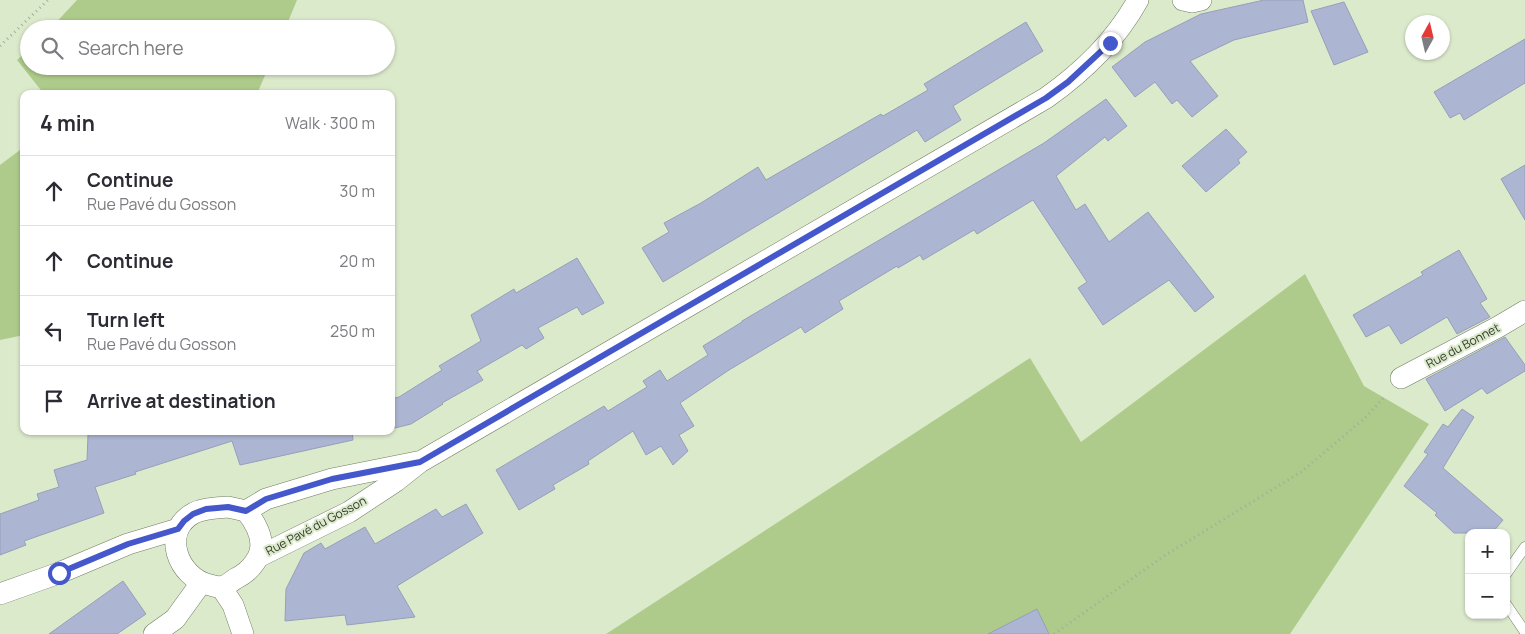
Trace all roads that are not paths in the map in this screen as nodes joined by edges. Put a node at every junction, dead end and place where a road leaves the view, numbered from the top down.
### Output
1 (1138, 0) edge
2 (1183, 0) edge
3 (1201, 0) edge
4 (1525, 311) edge
5 (1400, 378) road end
6 (420, 462) junction
7 (246, 511) junction
8 (178, 529) junction
9 (1525, 546) edge
10 (260, 556) junction
11 (1510, 568) edge
12 (211, 585) junction
13 (0, 594) edge
14 (1510, 610) edge
15 (1525, 632) edge
16 (154, 634) edge
17 (243, 634) edge

1 - 6 street, Rue Pavé du Gosson
2 - 3 street
4 - 5 street, Rue du Bonnet
6 - 7 street, Rue Pavé du Gosson
6 - 10 street, Rue Pavé du Gosson
7 - 8 street
7 - 10 street
8 - 12 street
8 - 13 street
9 - 11 lane
10 - 12 street
12 - 16 street
12 - 17 street
14 - 15 lane

